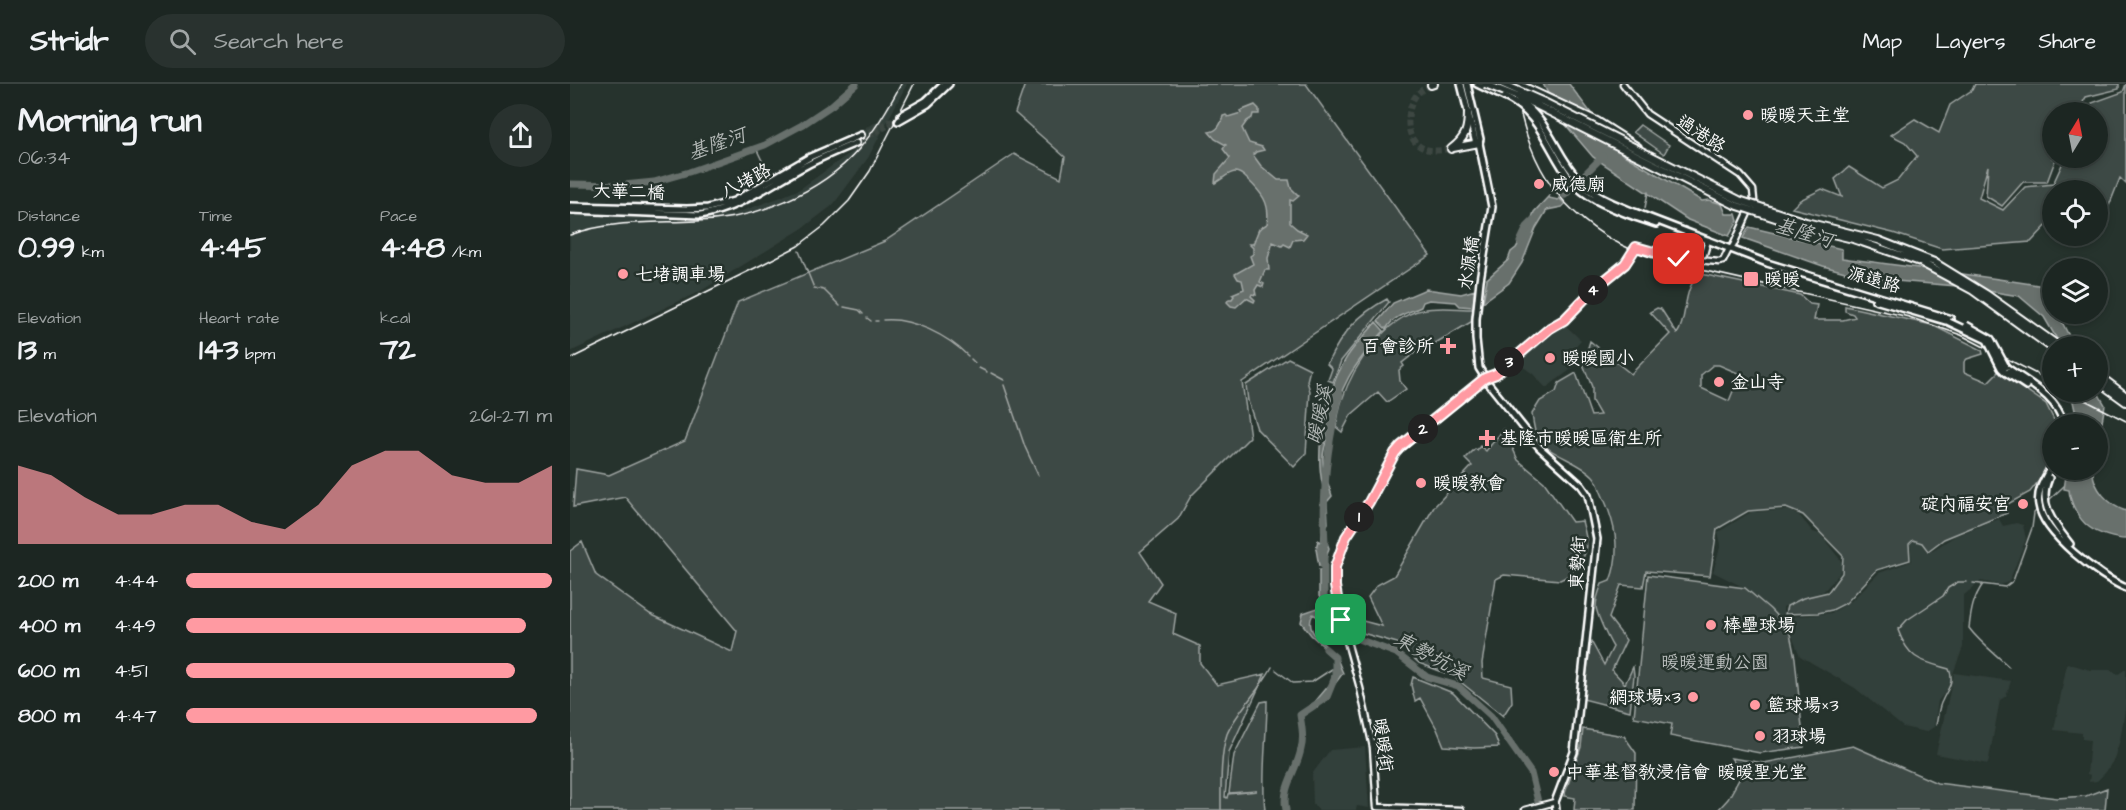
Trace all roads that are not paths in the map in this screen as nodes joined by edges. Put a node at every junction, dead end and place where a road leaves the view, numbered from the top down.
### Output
1 (944, 84) edge
2 (949, 84) edge
3 (1461, 84) edge
4 (1467, 84) edge
5 (1478, 84) edge
6 (1485, 84) edge
7 (1494, 84) edge
8 (1503, 84) edge
9 (1518, 84) edge
10 (1623, 84) edge
11 (1492, 91) junction
12 (1507, 94) junction
13 (1472, 104) junction
14 (1468, 112) junction
15 (861, 135) tunnel mouth
16 (856, 143) tunnel mouth
17 (1479, 143) junction
18 (1645, 153) junction
19 (570, 206) edge
20 (687, 209) joint
21 (570, 210) edge
22 (1707, 242) junction
23 (1731, 248) junction
24 (1691, 260) junction
25 (1476, 319) joint
26 (2045, 336) edge
27 (2042, 341) edge
28 (1485, 378) junction
29 (2108, 382) edge
30 (2108, 389) edge
31 (2126, 396) edge
32 (2126, 402) edge
33 (2057, 414) edge
34 (2049, 480) edge
35 (2126, 587) edge
36 (1552, 802) junction
37 (1461, 810) edge
38 (1526, 810) edge
39 (1556, 810) edge

1 - 2 main road
3 - 14 main road
4 - 13 main road
5 - 11 main road
5 - 12 highway, bridge
6 - 12 highway, bridge
7 - 12 main road
8 - 18 highway, bridge
9 - 18 highway, bridge
10 - 23 street, 過港路
11 - 12 main road
11 - 13 main road
12 - 22 main road, 源遠路, bridge
12 - 27 highway, bridge
13 - 17 main road
14 - 17 main road
14 - 17 highway
15 - 20 main road, 八堵路
16 - 21 main road, 八堵路
17 - 25 main road, 水源橋
18 - 26 highway, bridge
19 - 20 main road, 大華二橋
22 - 23 main road, 源遠路
22 - 24 street
23 - 24 street
23 - 33 main road, 源遠路, bridge
24 - 28 street
25 - 28 main road, 東勢街
28 - 36 main road, 東勢街
28 - 37 street, 暖暖街
29 - 31 highway
30 - 32 highway
34 - 35 main road
36 - 38 street
36 - 39 main road, 東勢街

